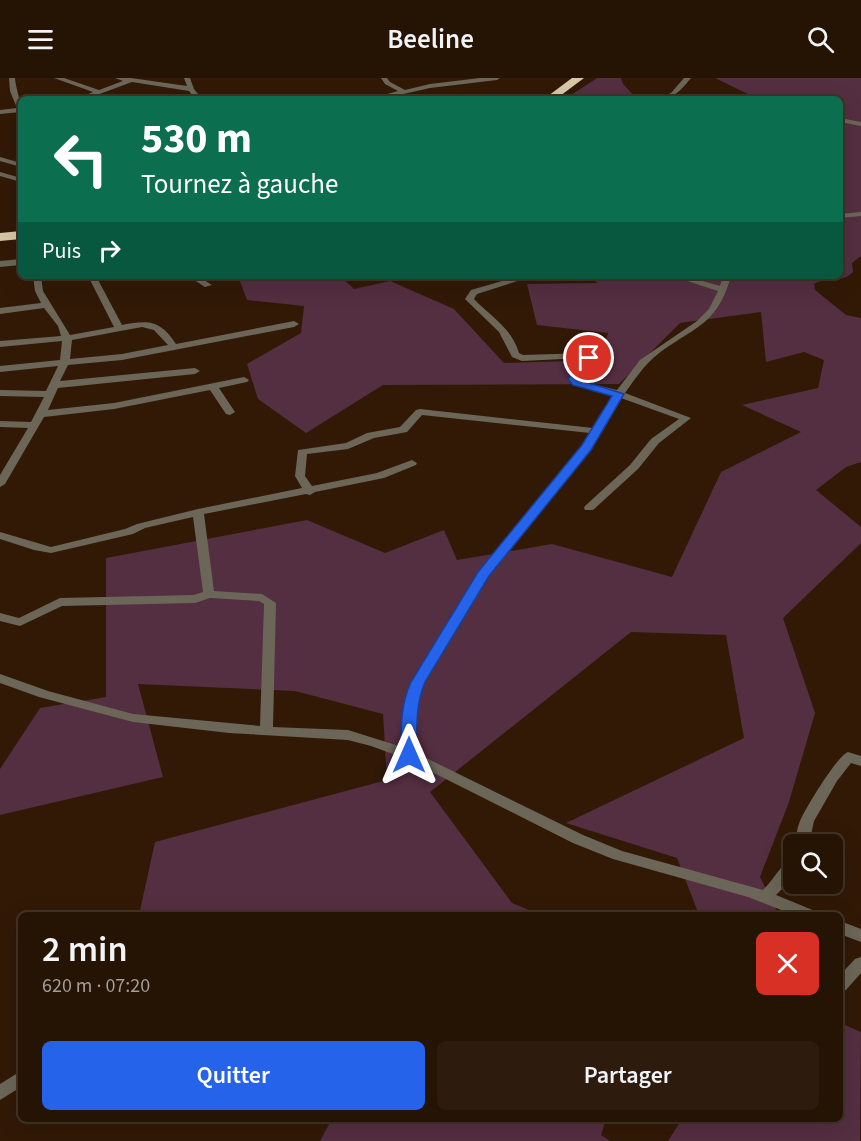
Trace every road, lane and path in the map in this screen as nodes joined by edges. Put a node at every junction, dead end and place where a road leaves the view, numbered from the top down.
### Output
1 (12, 78) edge
2 (57, 78) edge
3 (118, 78) edge
4 (187, 78) edge
5 (384, 78) edge
6 (497, 78) edge
7 (579, 78) edge
8 (688, 78) edge
9 (129, 81) junction
10 (191, 89) junction
11 (403, 91) junction
12 (100, 92) junction
13 (89, 96) edge
14 (197, 96) edge
15 (384, 96) edge
16 (553, 96) edge
17 (668, 96) edge
18 (18, 102) edge
19 (18, 110) edge
20 (0, 112) edge
21 (843, 120) edge
22 (861, 123) edge
23 (0, 159) edge
24 (18, 164) edge
25 (0, 174) edge
26 (18, 179) edge
27 (861, 214) edge
28 (843, 216) edge
29 (18, 235) edge
30 (0, 237) edge
31 (18, 262) edge
32 (0, 264) edge
33 (37, 279) edge
34 (94, 279) edge
35 (197, 279) edge
36 (519, 279) edge
37 (685, 279) edge
38 (726, 279) edge
39 (208, 285) dead end
40 (723, 291) junction
41 (46, 305) junction
42 (0, 311) edge
43 (294, 324) dead end
44 (119, 328) junction
45 (67, 338) junction
46 (0, 344) edge
47 (174, 347) junction
48 (64, 363) junction
49 (0, 369) edge
50 (195, 371) dead end
51 (244, 380) dead end
52 (213, 386) junction
53 (51, 390) junction
54 (0, 393) edge
55 (619, 394) junction
56 (230, 412) dead end
57 (40, 414) junction
58 (0, 424) edge
59 (34, 425) junction
60 (596, 431) junction
61 (412, 464) dead end
62 (0, 484) edge
63 (310, 492) junction
64 (589, 508) dead end
65 (198, 513) junction
66 (0, 535) edge
67 (209, 594) junction
68 (0, 617) edge
69 (0, 678) edge
70 (266, 731) junction
71 (409, 755) junction
72 (861, 761) edge
73 (804, 834) edge
74 (783, 878) edge
75 (765, 897) junction
76 (802, 912) edge
77 (843, 928) edge
78 (861, 936) edge
79 (861, 963) edge
80 (843, 982) edge
81 (18, 1080) edge
82 (0, 1092) edge

1 - 18 street
2 - 12 street
3 - 9 street
4 - 10 street
5 - 11 street
6 - 11 street
7 - 16 highway
8 - 17 street
9 - 10 street
9 - 12 street
10 - 14 street
11 - 15 street
12 - 13 street
19 - 20 street
21 - 22 street
23 - 24 street
25 - 26 street
27 - 28 street
29 - 30 highway
31 - 32 street
33 - 41 street
34 - 44 street
35 - 39 street
36 - 55 street
37 - 40 street
38 - 40 street
40 - 55 street
41 - 42 street
41 - 45 street
43 - 47 street
44 - 45 street
44 - 47 street
45 - 46 street
45 - 48 street
47 - 48 street
48 - 49 street
48 - 53 street
50 - 53 street
51 - 52 street
52 - 56 street
52 - 57 street
53 - 54 street
53 - 57 street
55 - 60 street
55 - 64 street
57 - 59 street
58 - 59 street
59 - 62 street
60 - 63 street
60 - 71 street
61 - 63 street
63 - 65 street
65 - 66 street
65 - 67 street
67 - 68 street
67 - 70 street
69 - 70 street
70 - 71 street
71 - 75 street
72 - 73 street
74 - 75 street
75 - 76 street
77 - 78 street
79 - 80 street
81 - 82 street

